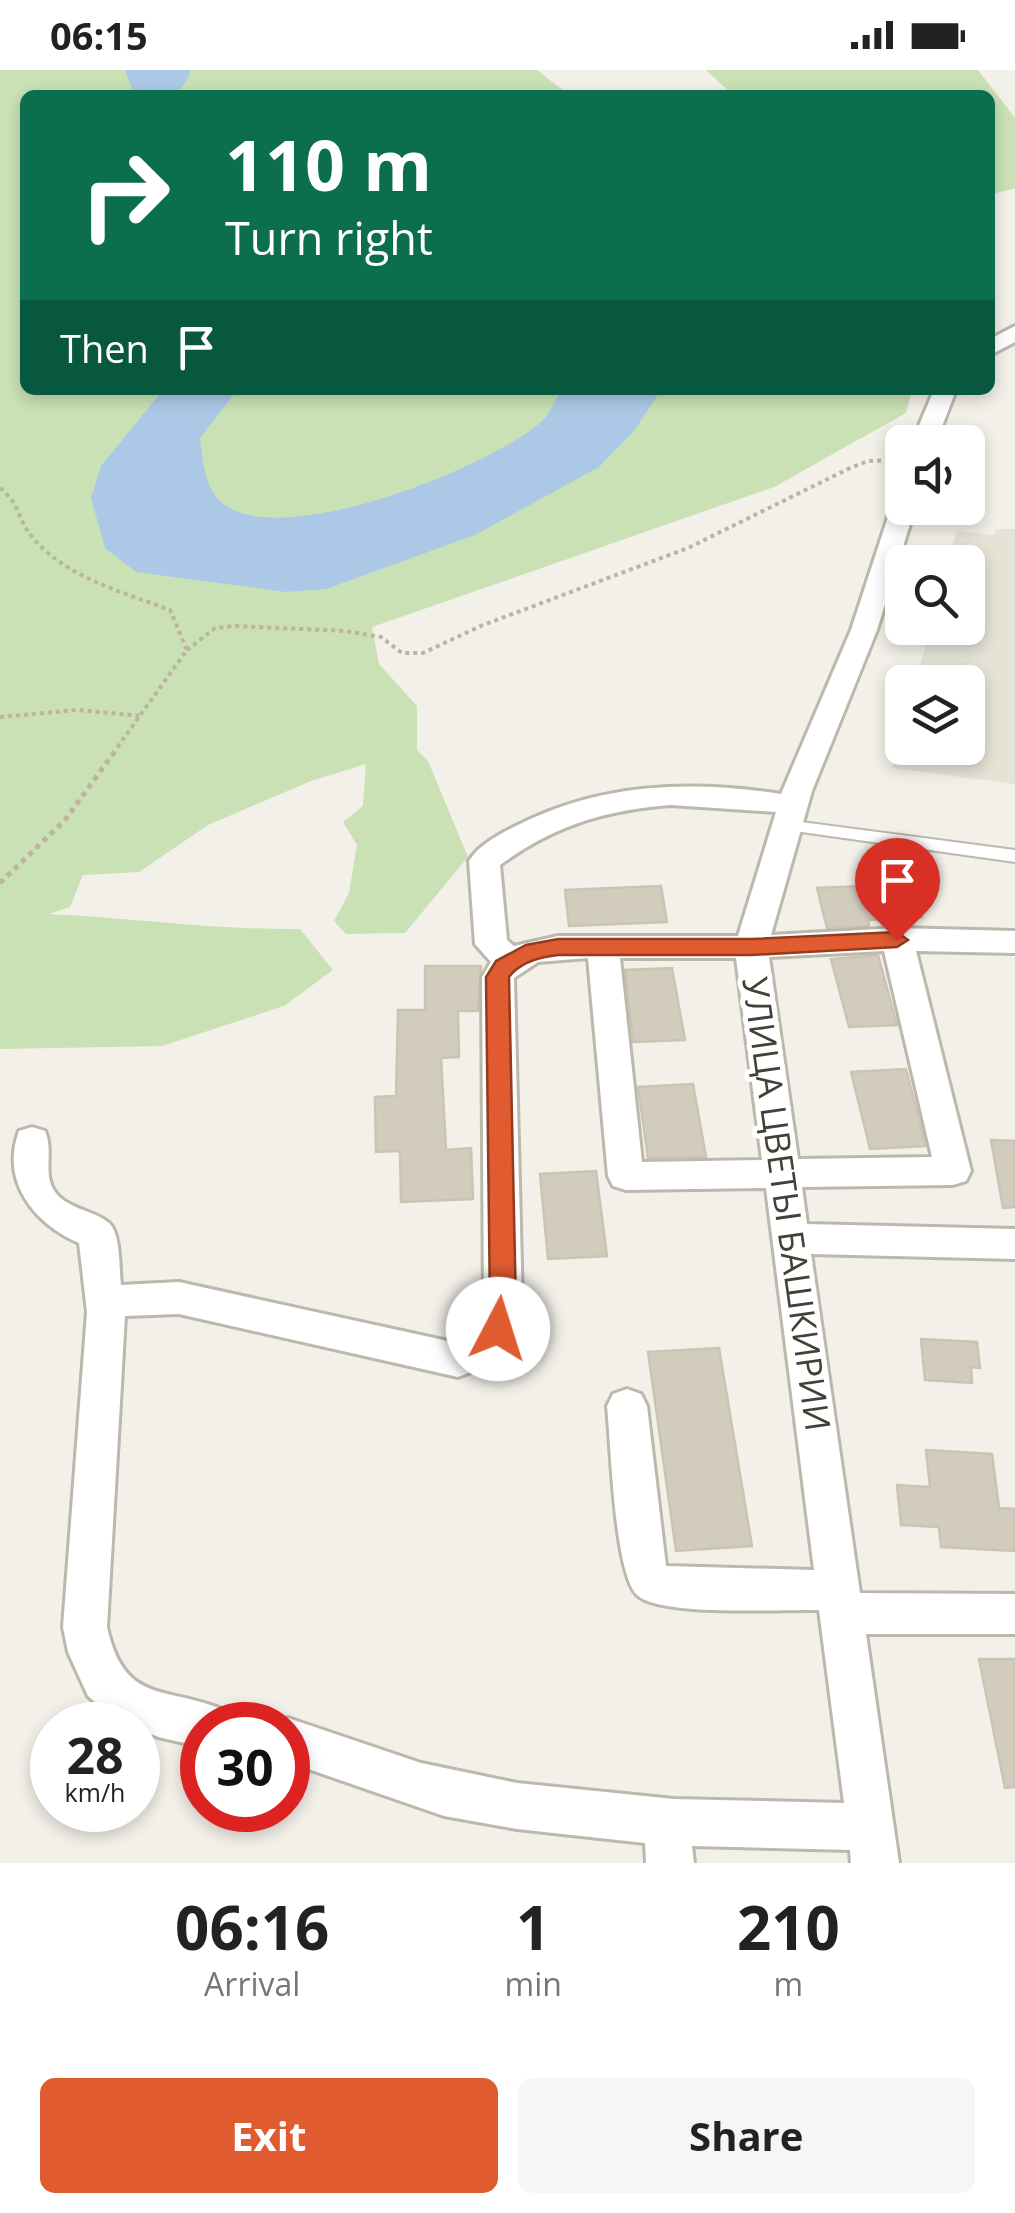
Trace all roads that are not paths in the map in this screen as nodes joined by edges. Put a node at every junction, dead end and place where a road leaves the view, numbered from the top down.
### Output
1 (943, 395) edge
2 (931, 425) edge
3 (898, 525) edge
4 (789, 815) junction
5 (1015, 856) edge
6 (897, 940) junction
7 (1015, 942) edge
8 (603, 947) junction
9 (751, 947) junction
10 (511, 961) junction
11 (32, 1141) dead end
12 (782, 1174) junction
13 (790, 1239) junction
14 (1015, 1244) edge
15 (105, 1301) junction
16 (627, 1406) dead end
17 (839, 1602) junction
18 (1015, 1614) edge
19 (180, 1719) edge
20 (310, 1745) edge
21 (668, 1841) edge
22 (873, 1844) edge

1 - 2 street
3 - 4 street, УЛИЦА ЦВЕТЫ БАШКИРИИ
4 - 5 lane
4 - 9 street, УЛИЦА ЦВЕТЫ БАШКИРИИ
4 - 10 street
6 - 7 street
6 - 9 street
6 - 12 street
8 - 9 street
8 - 10 street
8 - 12 street
9 - 12 street, УЛИЦА ЦВЕТЫ БАШКИРИИ
10 - 15 street
11 - 15 street
12 - 13 street, УЛИЦА ЦВЕТЫ БАШКИРИИ
13 - 14 street
13 - 17 street, УЛИЦА ЦВЕТЫ БАШКИРИИ
15 - 19 street
16 - 17 street
17 - 18 street
17 - 22 street, УЛИЦА ЦВЕТЫ БАШКИРИИ
20 - 21 street
21 - 22 street

